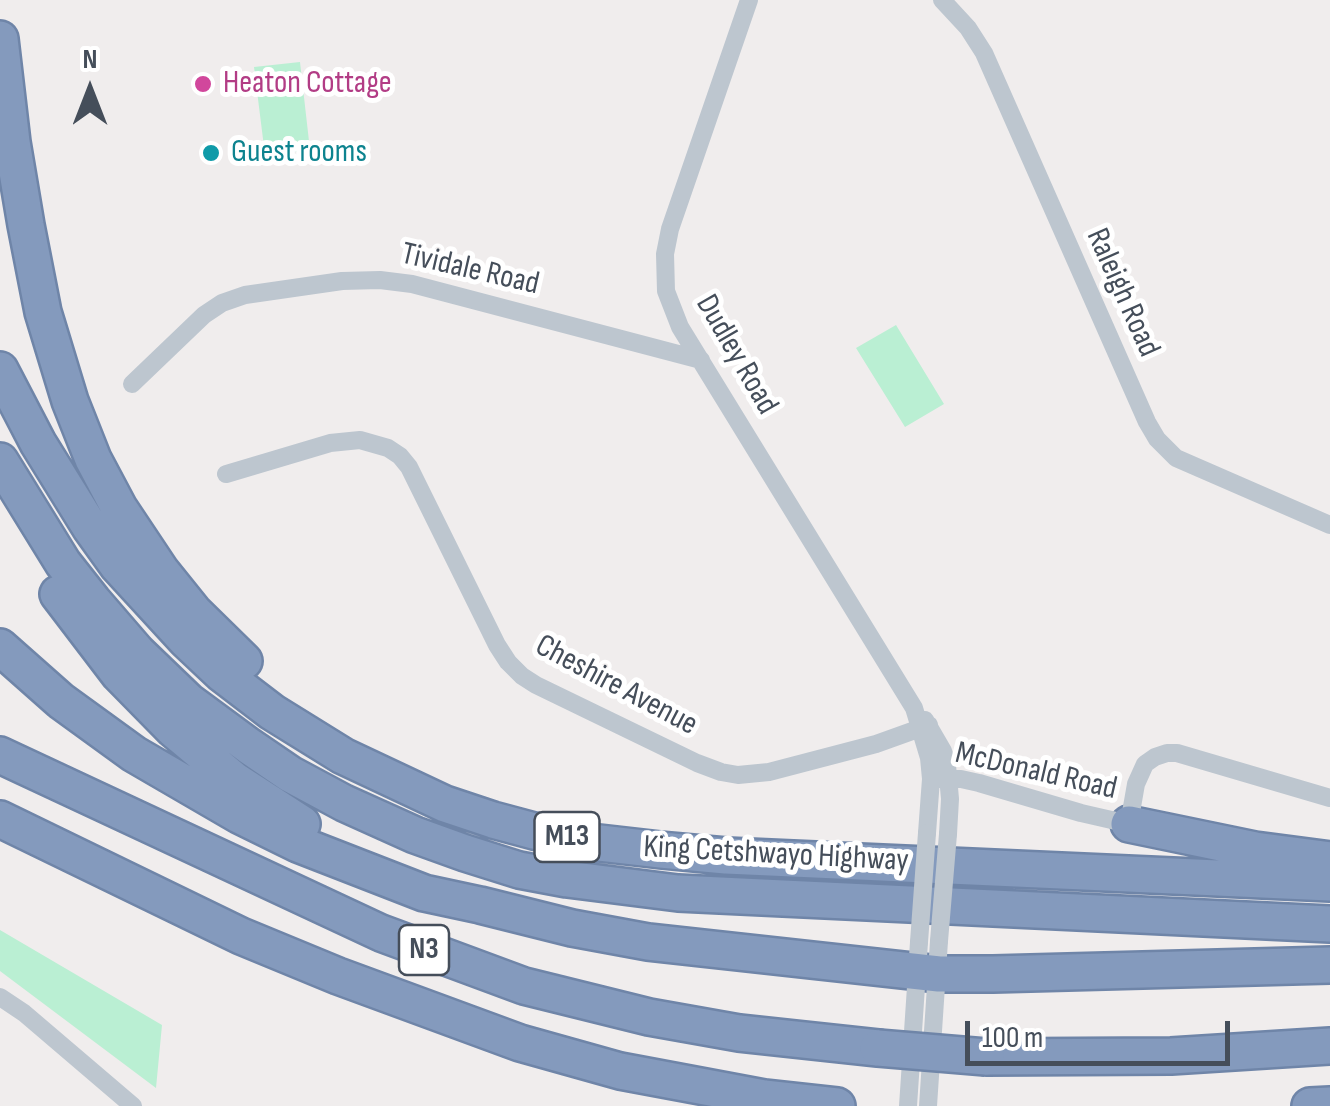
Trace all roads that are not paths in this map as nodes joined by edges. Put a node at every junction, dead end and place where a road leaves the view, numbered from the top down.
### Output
1 (749, 0) edge
2 (942, 0) edge
3 (0, 39) edge
4 (702, 360) junction
5 (0, 370) edge
6 (132, 384) dead end
7 (0, 461) edge
8 (226, 474) dead end
9 (0, 504) edge
10 (1330, 524) edge
11 (0, 647) edge
12 (925, 727) junction
13 (0, 755) edge
14 (940, 779) junction
15 (1330, 798) edge
16 (0, 819) edge
17 (1128, 824) junction
18 (591, 842) junction
19 (1330, 860) edge
20 (1330, 882) edge
21 (480, 904) junction
22 (1330, 924) edge
23 (929, 957) junction
24 (1330, 965) edge
25 (0, 997) edge
26 (1330, 1046) edge
27 (1330, 1104) edge
28 (133, 1106) edge
29 (838, 1106) edge
30 (908, 1106) edge
31 (928, 1106) edge
32 (1310, 1106) edge

1 - 4 street, Dudley Road
2 - 10 street, Raleigh Road
3 - 18 highway
4 - 6 street, Tividale Road
4 - 12 street, Dudley Road
5 - 18 highway, King Cetshwayo Highway / M13
7 - 22 highway, King Cetshwayo Highway / M13
8 - 12 street, Cheshire Avenue
9 - 21 highway
11 - 21 highway
12 - 14 street, Dudley Road
13 - 26 highway, N3, bridge
14 - 17 street, McDonald Road
14 - 23 street, Dudley Road, bridge
14 - 23 street, Dudley Road, bridge
15 - 17 street
16 - 29 highway, N3
17 - 19 highway
18 - 20 highway, King Cetshwayo Highway / M13
21 - 23 highway
23 - 24 highway
23 - 30 street, Dudley Road
23 - 31 street, Dudley Road
25 - 28 street
27 - 32 highway

